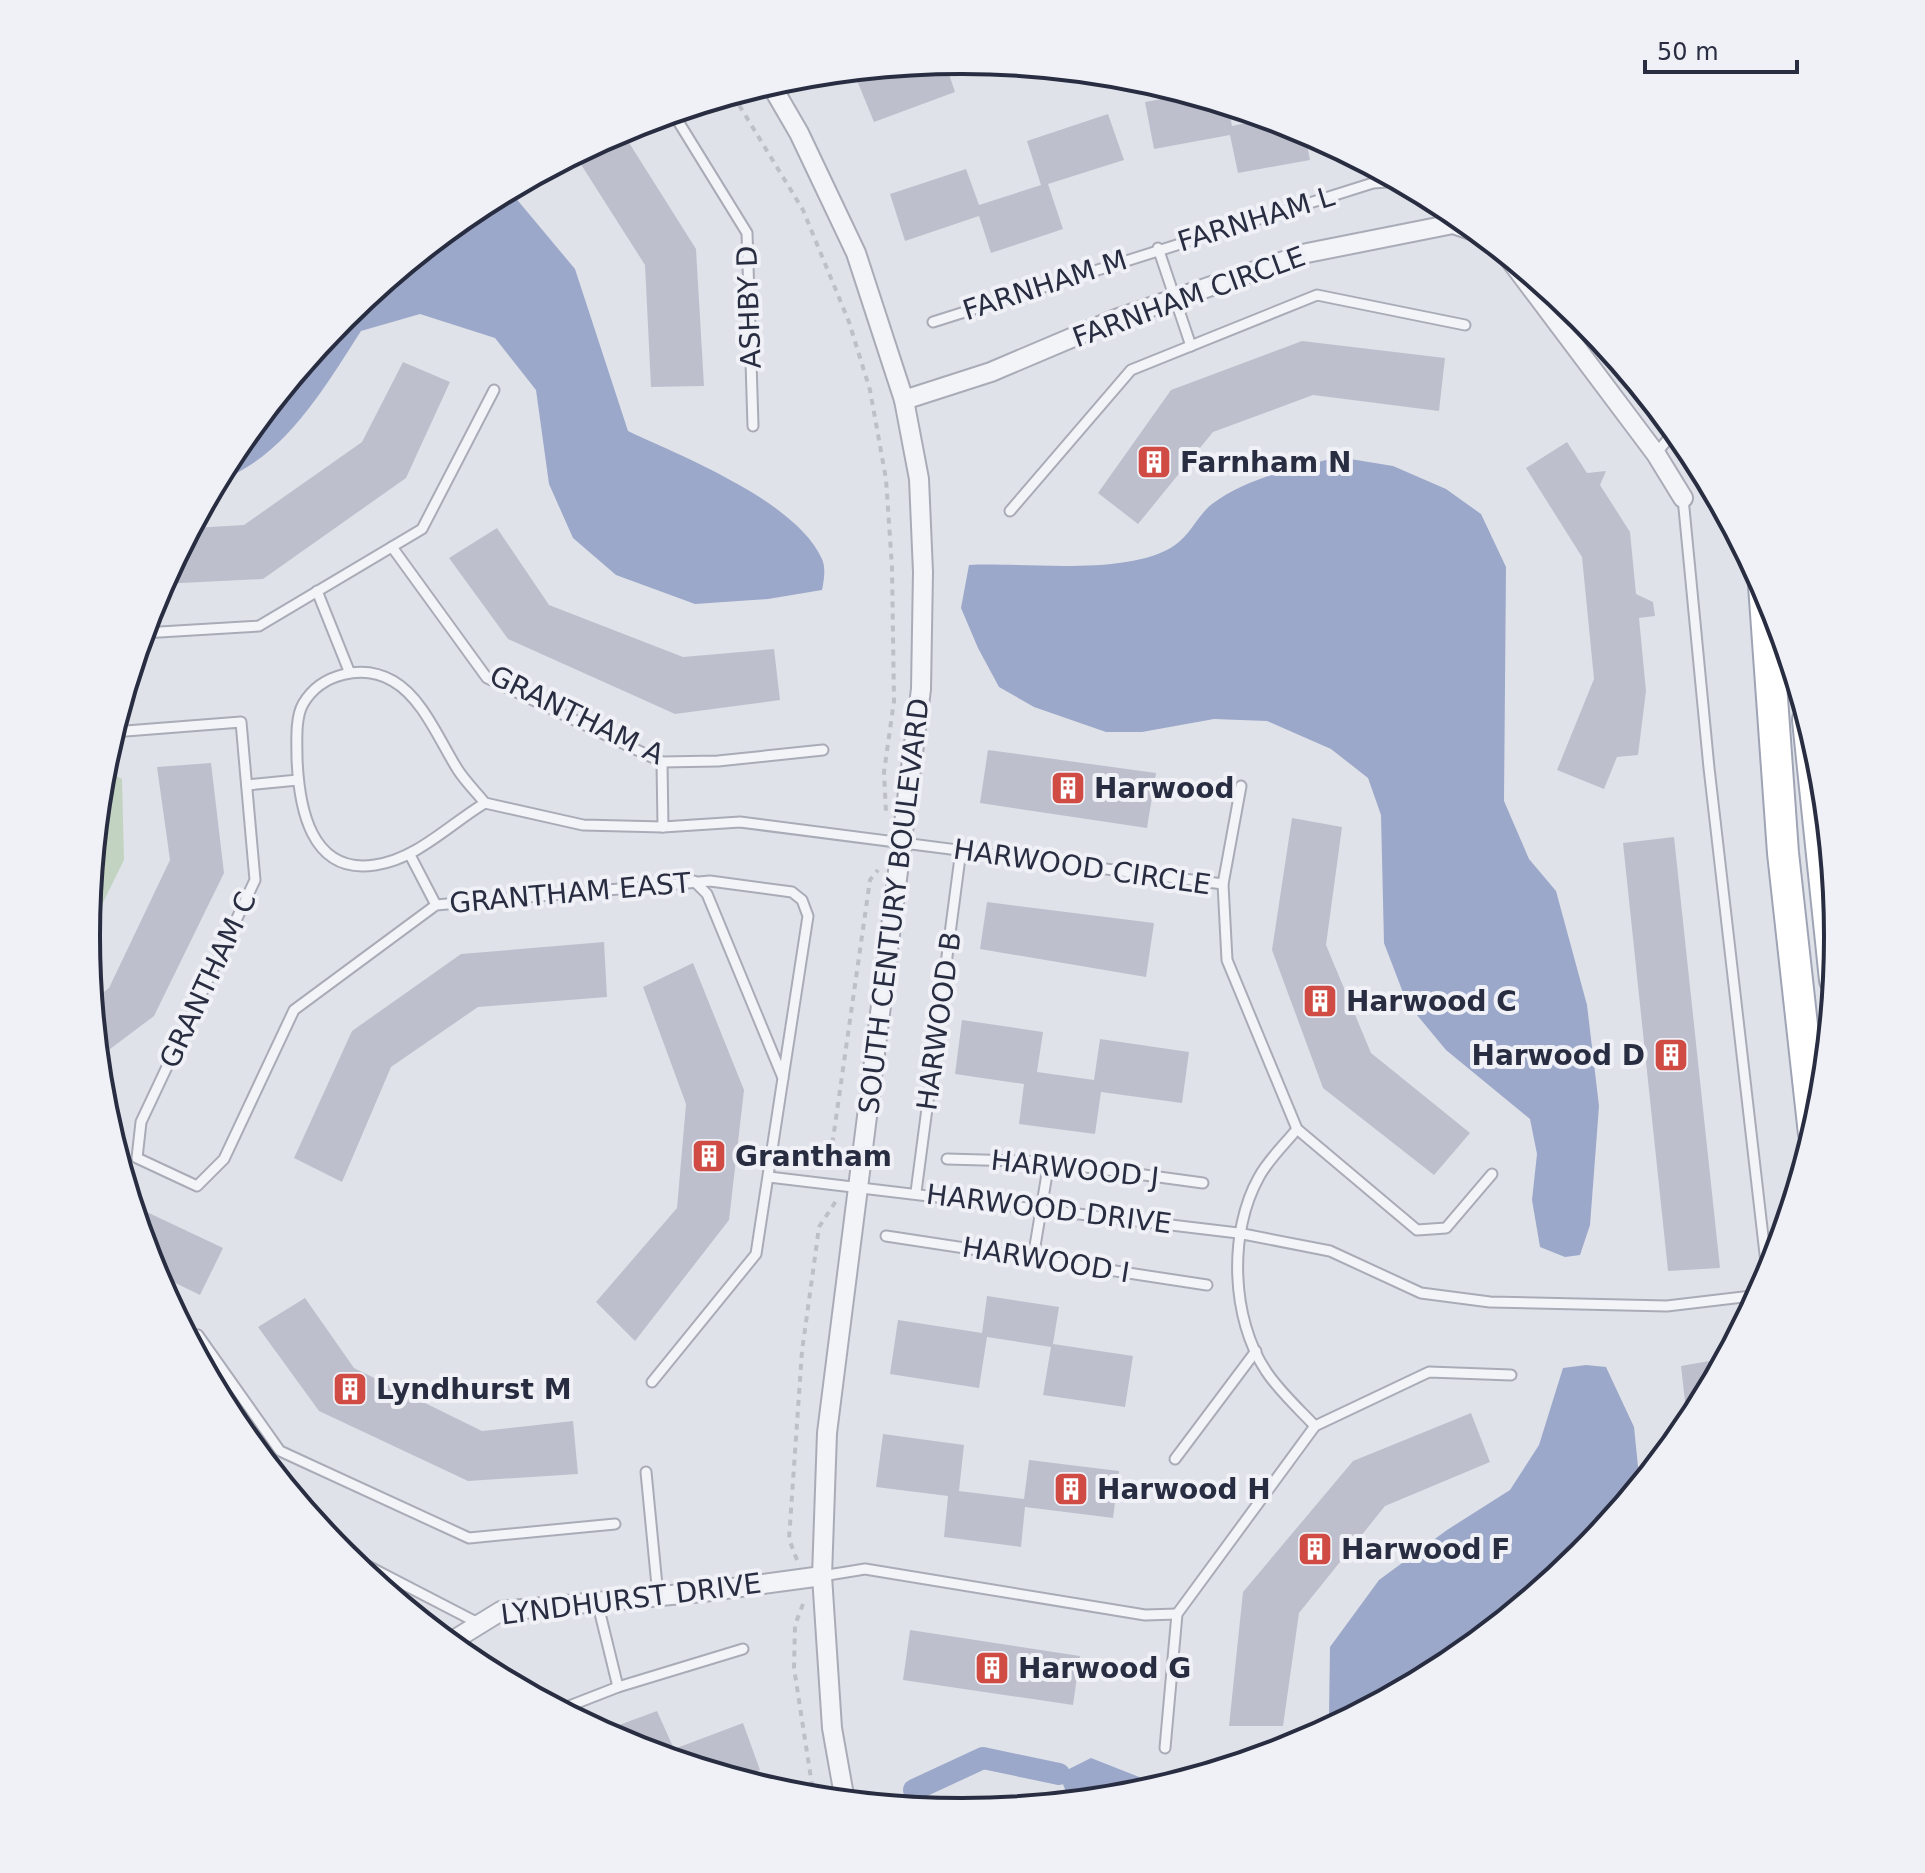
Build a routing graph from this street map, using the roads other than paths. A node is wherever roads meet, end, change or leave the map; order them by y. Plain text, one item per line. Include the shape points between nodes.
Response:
1 (777, 95) edge
2 (679, 122) edge
3 (1380, 182) edge
4 (1450, 225) edge
5 (1158, 248) junction
6 (1532, 289) edge
7 (1173, 299) junction
8 (933, 322) dead end
9 (1465, 325) dead end
10 (1191, 346) junction
11 (494, 390) dead end
12 (904, 400) junction
13 (753, 426) dead end
14 (1667, 440) edge
15 (1656, 454) junction
16 (1683, 498) joint
17 (1010, 511) dead end
18 (392, 547) junction
19 (317, 591) junction
20 (1767, 627) edge
21 (156, 632) edge
22 (349, 671) junction
23 (125, 731) edge
24 (823, 750) dead end
25 (662, 762) junction
26 (298, 780) junction
27 (247, 785) junction
28 (1241, 786) dead end
29 (485, 803) junction
30 (663, 827) junction
31 (900, 842) junction
32 (961, 850) junction
33 (410, 855) junction
34 (694, 881) junction
35 (1223, 884) junction
36 (436, 905) junction
37 (783, 1078) junction
38 (1810, 1095) edge
39 (1297, 1129) junction
40 (224, 1159) joint
41 (947, 1159) dead end
42 (1049, 1162) junction
43 (1492, 1174) dead end
44 (769, 1177) junction
45 (1203, 1183) dead end
46 (860, 1187) junction
47 (916, 1192) junction
48 (1042, 1207) junction
49 (1238, 1233) junction
50 (886, 1236) dead end
51 (1765, 1252) edge
52 (1033, 1258) junction
53 (1207, 1285) dead end
54 (1746, 1297) edge
55 (199, 1336) edge
56 (1256, 1351) junction
57 (1511, 1375) dead end
58 (652, 1382) dead end
59 (1315, 1426) junction
60 (1175, 1459) dead end
61 (646, 1472) dead end
62 (615, 1524) dead end
63 (381, 1573) edge
64 (822, 1576) junction
65 (658, 1596) junction
66 (597, 1601) junction
67 (1177, 1614) junction
68 (478, 1623) junction
69 (459, 1636) edge
70 (743, 1649) dead end
71 (618, 1687) junction
72 (572, 1705) edge
73 (1165, 1748) dead end
74 (843, 1791) edge

1 - 12 street, SOUTH CENTURY BOULEVARD via 856,253
2 - 13 lane, ASHBY D via 747,233
3 - 5 lane, FARNHAM L
4 - 7 street, FARNHAM CIRCLE via 1307,253
5 - 7 lane
5 - 8 lane, FARNHAM M
6 - 15 street
7 - 10 lane
7 - 12 street, FARNHAM CIRCLE via 991,372
9 - 10 lane via 1317,295
10 - 17 lane via 1131,370
11 - 18 lane via 422,529
12 - 31 street, SOUTH CENTURY BOULEVARD via 919,479 923,572 921,689
14 - 15 lane
15 - 16 street
16 - 51 lane
18 - 19 lane
18 - 25 lane, GRANTHAM A via 487,678
19 - 21 lane via 259,626
19 - 22 lane
20 - 38 main road via 1780,824
22 - 26 lane via 302,705 296,739
22 - 29 lane via 374,673 403,689
23 - 27 lane, GRANTHAM C via 241,722
24 - 25 lane, GRANTHAM A
25 - 30 lane
26 - 27 lane
26 - 33 lane via 304,820 319,846 341,861 372,866
27 - 40 lane, GRANTHAM C via 255,880 141,1122 137,1158 197,1186
28 - 35 lane
29 - 30 lane, HARWOOD CIRCLE via 583,825
29 - 33 lane
30 - 31 lane, HARWOOD CIRCLE via 740,822
31 - 32 lane, HARWOOD CIRCLE
31 - 46 street, SOUTH CENTURY BOULEVARD
32 - 35 lane, HARWOOD CIRCLE
32 - 47 lane, HARWOOD B
33 - 36 lane
34 - 36 lane, GRANTHAM EAST
34 - 37 lane via 707,894
34 - 37 lane, GRANTHAM EAST via 774,887 802,900 808,916
35 - 39 lane, HARWOOD CIRCLE via 1227,960
36 - 40 lane, GRANTHAM EAST via 294,1010
37 - 44 lane
39 - 43 lane via 1417,1230 1446,1228
39 - 49 lane via 1259,1177
41 - 42 lane, HARWOOD J
42 - 45 lane, HARWOOD J
42 - 48 lane
44 - 46 lane, HARWOOD DRIVE
44 - 58 lane via 756,1254
46 - 47 lane, HARWOOD DRIVE
46 - 64 street, SOUTH CENTURY BOULEVARD via 827,1433
47 - 48 lane, HARWOOD DRIVE
48 - 49 lane, HARWOOD DRIVE
48 - 52 lane
49 - 54 lane via 1330,1251 1421,1293 1476,1300 1667,1306
49 - 56 lane via 1246,1321
50 - 52 lane, HARWOOD I
52 - 53 lane, HARWOOD I
55 - 62 lane via 280,1451 469,1538
56 - 59 lane via 1266,1372
56 - 60 lane
57 - 59 lane via 1429,1372
59 - 67 lane
61 - 65 lane
63 - 68 lane
64 - 65 street, LYNDHURST DRIVE
64 - 67 lane via 865,1569 1145,1615
64 - 74 street, SOUTH CENTURY BOULEVARD via 832,1728
65 - 66 street, LYNDHURST DRIVE
66 - 68 street, LYNDHURST DRIVE via 501,1611
66 - 71 lane
67 - 73 lane
68 - 69 street, LYNDHURST DRIVE
70 - 71 lane
71 - 72 lane

